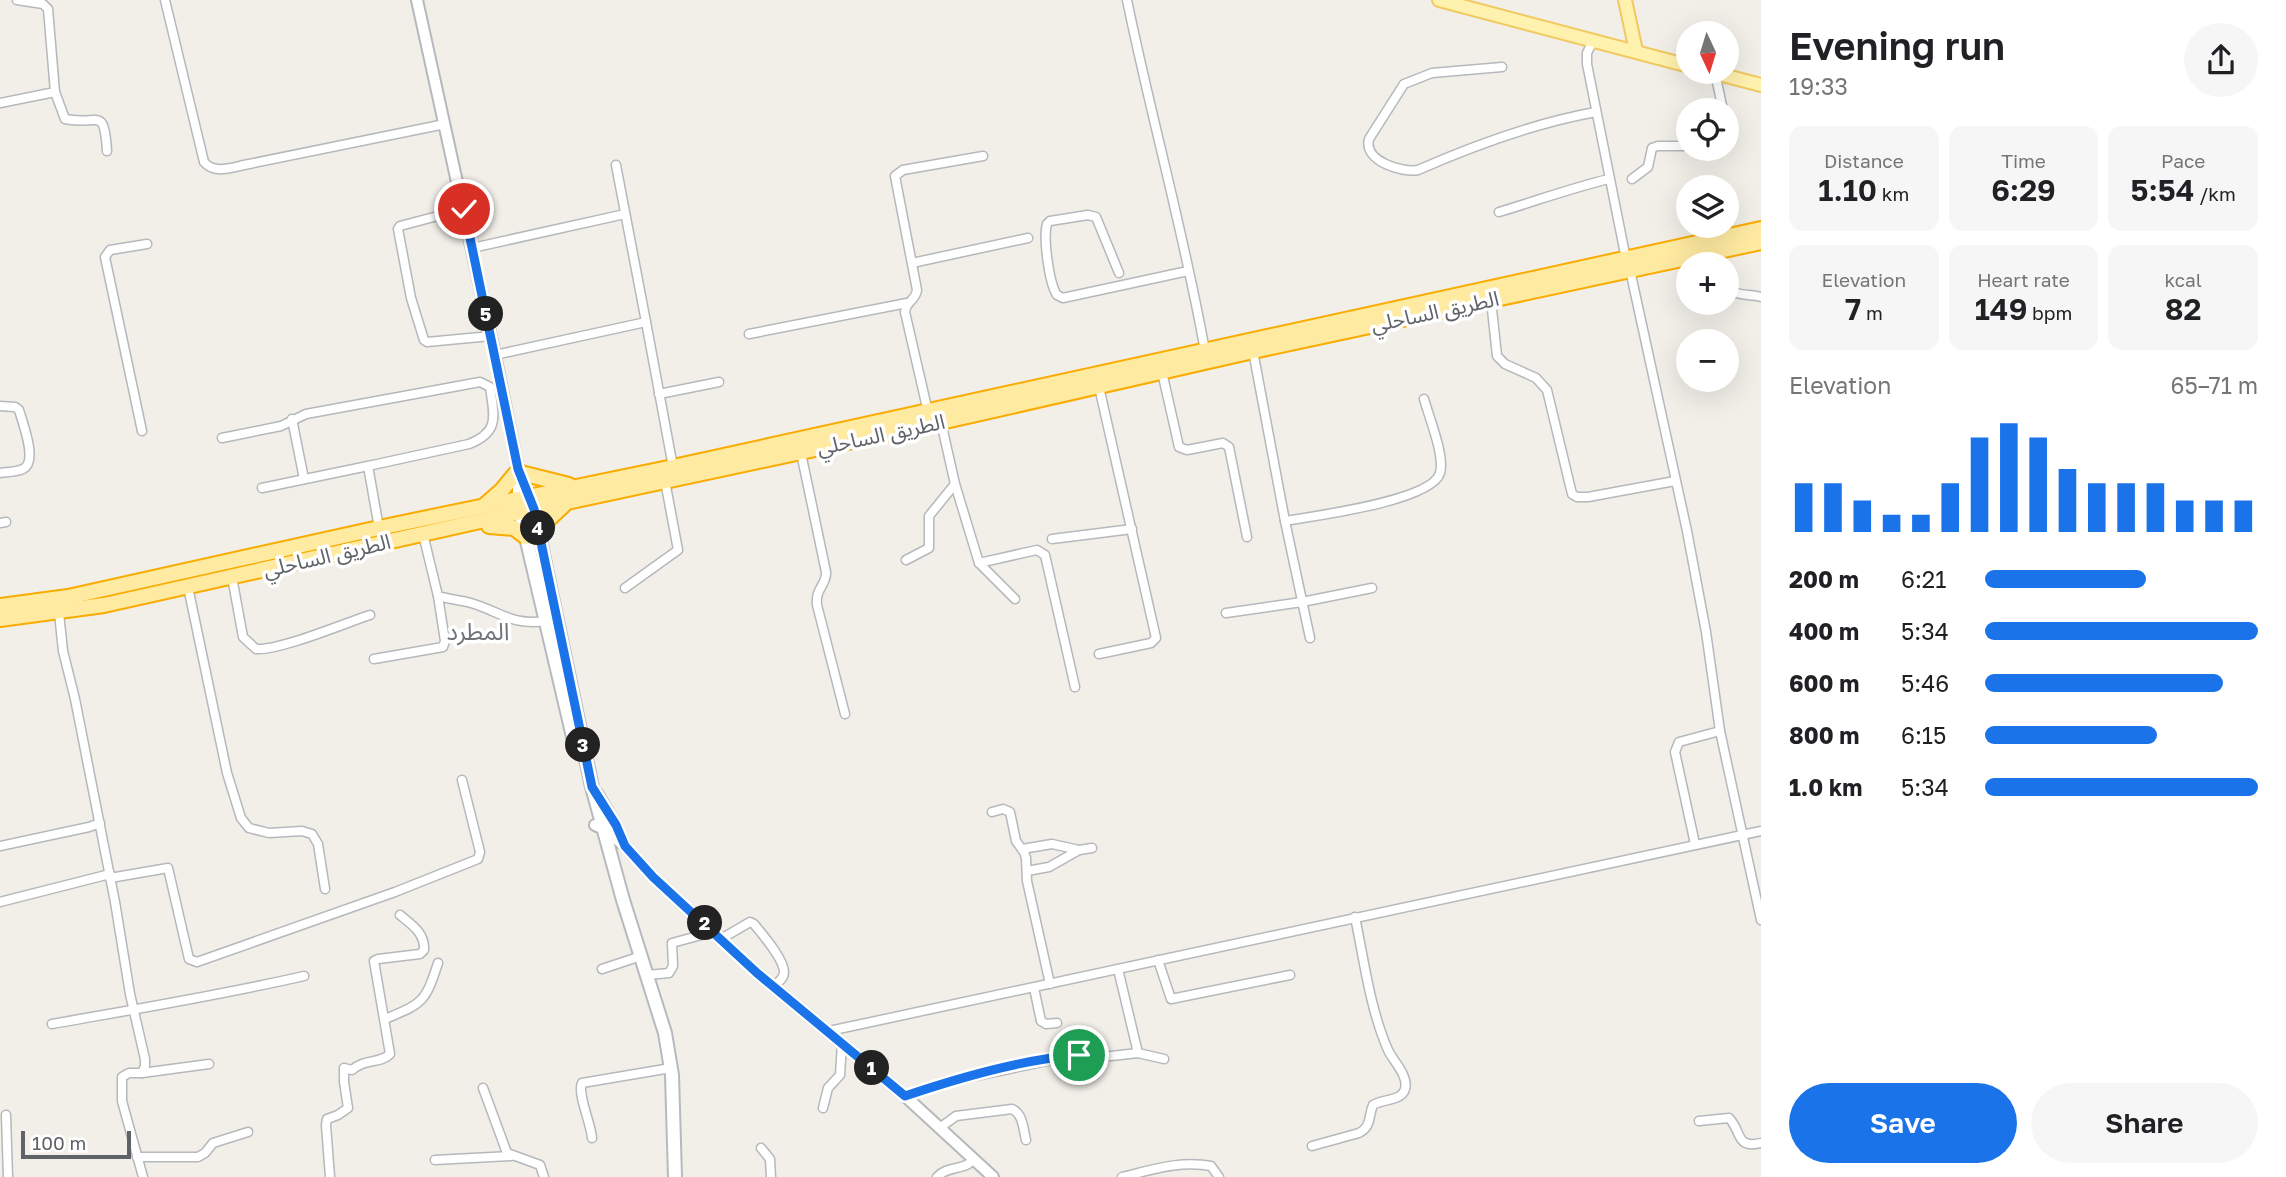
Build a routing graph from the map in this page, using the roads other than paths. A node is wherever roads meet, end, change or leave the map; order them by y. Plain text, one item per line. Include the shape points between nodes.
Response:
1 (17, 0) edge
2 (164, 0) edge
3 (416, 0) edge
4 (1127, 0) edge
5 (1439, 0) edge
6 (1625, 0) edge
7 (1592, 41) junction
8 (1636, 51) junction
9 (1676, 62) edge
10 (1502, 67) dead end
11 (1740, 79) edge
12 (1761, 85) edge
13 (55, 92) junction
14 (0, 103) edge
15 (1595, 112) junction
16 (445, 124) junction
17 (1676, 146) edge
18 (107, 151) dead end
19 (983, 156) dead end
20 (615, 166) dead end
21 (1632, 179) dead end
22 (1609, 180) junction
23 (464, 209) junction
24 (1499, 212) dead end
25 (625, 214) junction
26 (1761, 229) edge
27 (1028, 239) dead end
28 (1736, 241) junction
29 (1761, 242) edge
30 (147, 244) dead end
31 (472, 248) junction
32 (912, 263) junction
33 (1628, 264) junction
34 (1188, 271) junction
35 (1119, 272) dead end
36 (1739, 294) edge
37 (1761, 297) edge
38 (1491, 300) junction
39 (908, 303) junction
40 (646, 322) junction
41 (748, 334) dead end
42 (491, 336) junction
43 (1205, 351) junction
44 (1253, 351) junction
45 (495, 355) junction
46 (1163, 372) junction
47 (719, 382) dead end
48 (1099, 387) junction
49 (659, 394) junction
50 (1424, 399) dead end
51 (0, 406) edge
52 (928, 412) junction
53 (292, 419) junction
54 (941, 422) junction
55 (142, 431) dead end
56 (222, 438) dead end
57 (801, 453) junction
58 (368, 466) junction
59 (673, 467) junction
60 (518, 472) junction
61 (0, 473) edge
62 (304, 479) junction
63 (665, 481) junction
64 (1675, 481) junction
65 (955, 484) junction
66 (574, 486) junction
67 (262, 488) dead end
68 (566, 502) junction
69 (526, 504) junction
70 (484, 505) junction
71 (1285, 521) junction
72 (471, 523) junction
73 (379, 528) junction
74 (1132, 529) junction
75 (423, 534) junction
76 (533, 536) junction
77 (1247, 537) dead end
78 (1052, 539) dead end
79 (905, 560) dead end
80 (979, 563) junction
81 (232, 577) junction
82 (188, 587) junction
83 (625, 588) dead end
84 (1372, 588) dead end
85 (438, 596) junction
86 (1015, 599) dead end
87 (1302, 602) junction
88 (0, 606) edge
89 (59, 613) junction
90 (1226, 613) dead end
91 (370, 615) dead end
92 (0, 619) edge
93 (546, 621) junction
94 (1310, 638) dead end
95 (1099, 654) dead end
96 (374, 659) dead end
97 (1075, 687) dead end
98 (845, 714) dead end
99 (1720, 731) junction
100 (462, 780) dead end
101 (592, 787) junction
102 (992, 811) dead end
103 (100, 823) junction
104 (599, 827) junction
105 (1761, 831) edge
106 (1742, 835) junction
107 (1695, 844) junction
108 (0, 845) edge
109 (625, 846) junction
110 (1092, 848) dead end
111 (1021, 849) junction
112 (1079, 850) junction
113 (1027, 871) junction
114 (110, 876) junction
115 (325, 889) dead end
116 (0, 902) edge
117 (400, 915) dead end
118 (1355, 917) junction
119 (1761, 920) edge
120 (710, 928) junction
121 (721, 939) junction
122 (635, 958) junction
123 (1158, 960) junction
124 (438, 963) dead end
125 (602, 969) dead end
126 (1118, 969) junction
127 (647, 975) junction
128 (1290, 975) dead end
129 (304, 976) dead end
130 (1050, 984) junction
131 (774, 986) junction
132 (1034, 988) junction
133 (134, 1009) junction
134 (385, 1019) junction
135 (1058, 1023) dead end
136 (52, 1024) dead end
137 (829, 1031) junction
138 (842, 1043) junction
139 (1138, 1053) junction
140 (1164, 1059) dead end
141 (209, 1064) dead end
142 (665, 1069) junction
143 (142, 1073) junction
144 (482, 1088) dead end
145 (905, 1096) junction
146 (671, 1102) junction
147 (824, 1108) dead end
148 (6, 1115) dead end
149 (1699, 1121) dead end
150 (941, 1127) junction
151 (248, 1132) dead end
152 (592, 1138) dead end
153 (1026, 1140) dead end
154 (1761, 1143) edge
155 (1312, 1146) dead end
156 (761, 1149) dead end
157 (511, 1156) junction
158 (137, 1157) junction
159 (974, 1159) junction
160 (435, 1160) dead end
161 (8, 1177) edge
162 (142, 1177) edge
163 (330, 1177) edge
164 (544, 1177) edge
165 (669, 1177) edge
166 (676, 1177) edge
167 (771, 1177) edge
168 (937, 1177) edge
169 (993, 1177) edge
170 (1122, 1177) edge
171 (1219, 1177) edge

1 - 13 street via 48,9
2 - 16 street via 209,168 219,170
3 - 16 street
4 - 34 street
5 - 7 main road
6 - 8 main road
7 - 8 main road
7 - 15 street via 1586,59
8 - 9 main road
10 - 15 street via 1432,73 1404,84 1369,139 1370,153 1409,171 1418,170 1477,145
11 - 12 main road
13 - 14 street
13 - 18 street via 65,119 101,121 106,127
15 - 22 street
16 - 23 street
17 - 21 street via 1652,148 1648,167
19 - 32 street via 897,173
20 - 25 street
22 - 24 street
22 - 33 street
23 - 31 street
23 - 42 street via 400,226 409,289 427,342
25 - 31 street
25 - 40 street
26 - 28 highway, الطريق الساحلي
27 - 32 street
28 - 29 highway, الطريق الساحلي
28 - 33 highway, الطريق الساحلي
28 - 33 highway, الطريق الساحلي via 1719,255
30 - 55 street via 110,250 105,257
31 - 42 street
32 - 39 street via 918,290
33 - 38 highway, الطريق الساحلي
33 - 43 highway, الطريق الساحلي
33 - 64 street
34 - 35 street via 1063,298 1052,283 1046,224 1096,217
34 - 43 street
36 - 37 street
38 - 44 highway, الطريق الساحلي
38 - 64 street via 1497,356 1504,364 1536,378 1547,390 1572,494 1588,497
39 - 41 street
39 - 52 street via 905,312
40 - 45 street
40 - 49 street
42 - 45 street
43 - 52 highway, الطريق الساحلي
44 - 46 highway, الطريق الساحلي
44 - 71 street
45 - 60 street
46 - 48 highway, الطريق الساحلي
46 - 77 street via 1179,447 1187,450 1223,443 1229,447
47 - 49 street
48 - 54 highway, الطريق الساحلي
48 - 74 street
49 - 59 street
50 - 71 street via 1440,458 1440,473 1433,484 1395,500
51 - 61 street via 19,410 31,457 21,470
52 - 59 highway, الطريق الساحلي
53 - 56 street via 281,426
53 - 58 street via 480,382 491,387 492,429 482,439
53 - 62 street
54 - 57 highway, الطريق الساحلي
54 - 65 street
57 - 63 highway, الطريق الساحلي
57 - 98 street via 827,577 817,594 817,605
58 - 62 street
58 - 73 street
59 - 66 highway, الطريق الساحلي
60 - 66 highway
60 - 69 street
60 - 70 highway
62 - 67 street
63 - 68 highway, الطريق الساحلي
63 - 83 street via 678,550
64 - 99 street via 1698,584
65 - 79 street via 929,516 929,548
65 - 80 street
66 - 69 highway, الطريق الساحلي
68 - 69 highway, الطريق الساحلي
68 - 76 highway
69 - 70 highway, الطريق الساحلي
69 - 72 highway, الطريق الساحلي
69 - 76 main road
70 - 73 highway, الطريق الساحلي
71 - 87 street
72 - 75 highway, الطريق الساحلي
72 - 76 highway via 514,528
73 - 88 highway, الطريق الساحلي via 68,597
74 - 78 street
74 - 95 street via 1156,638
75 - 81 highway, الطريق الساحلي
75 - 85 street
76 - 93 main road
76 - 101 main road
80 - 86 street
80 - 97 street via 1037,550 1045,555
81 - 82 highway, الطريق الساحلي
81 - 91 street via 243,637 256,649
82 - 89 highway, الطريق الساحلي
82 - 115 street via 227,773 241,818 248,828 269,834 312,834 318,844
84 - 87 street
85 - 93 street via 517,622
85 - 96 street via 443,647
87 - 90 street
87 - 94 street
89 - 92 highway, الطريق الساحلي
89 - 103 street via 65,662
93 - 104 main road
99 - 106 street
99 - 107 street via 1679,742 1675,752
100 - 114 street via 478,859 197,962 189,959 168,868
101 - 104 main road
101 - 109 street
102 - 111 street via 1010,812
103 - 108 street
103 - 114 street
104 - 109 street
104 - 122 main road via 610,882
104 - 127 main road
105 - 106 street
106 - 107 street
106 - 119 street
107 - 118 street
109 - 120 street
110 - 112 street
111 - 112 street via 1052,845
111 - 113 street
112 - 113 street via 1049,867
113 - 130 street
114 - 116 street
114 - 133 street
117 - 134 street via 417,929 425,947 420,954 374,961
118 - 123 street
118 - 155 street via 1377,1016 1406,1086 1398,1097 1373,1105 1366,1129
120 - 121 street
120 - 127 street via 705,934 672,943 669,973
121 - 131 street
121 - 131 street via 754,924 784,972
122 - 125 street
122 - 142 main road
123 - 126 street
123 - 128 street via 1171,999
124 - 134 street via 429,993 418,1005
126 - 130 street
126 - 139 street
127 - 146 main road via 665,1033
129 - 133 street
130 - 132 street
131 - 137 street
132 - 135 street via 1041,1021
132 - 137 street
133 - 136 street
133 - 143 street via 145,1059
134 - 163 street via 390,1056 365,1061 352,1070 344,1068 348,1108 327,1119 326,1125
137 - 138 street
138 - 145 street
138 - 147 street via 840,1075 828,1088
139 - 140 street
139 - 145 street via 1063,1057 947,1082
141 - 143 street
142 - 146 main road
142 - 152 street via 582,1083
143 - 158 street via 122,1077 121,1085
144 - 157 street
145 - 150 street
146 - 165 main road
146 - 166 main road
148 - 161 street
149 - 154 street via 1729,1118 1741,1141
150 - 153 street via 956,1116 1012,1109 1021,1118
150 - 159 street
151 - 158 street via 222,1138 198,1157
156 - 167 street via 770,1159
157 - 160 street
157 - 164 street via 540,1164
158 - 162 street
159 - 168 street
159 - 169 street
170 - 171 street via 1182,1163 1211,1166

